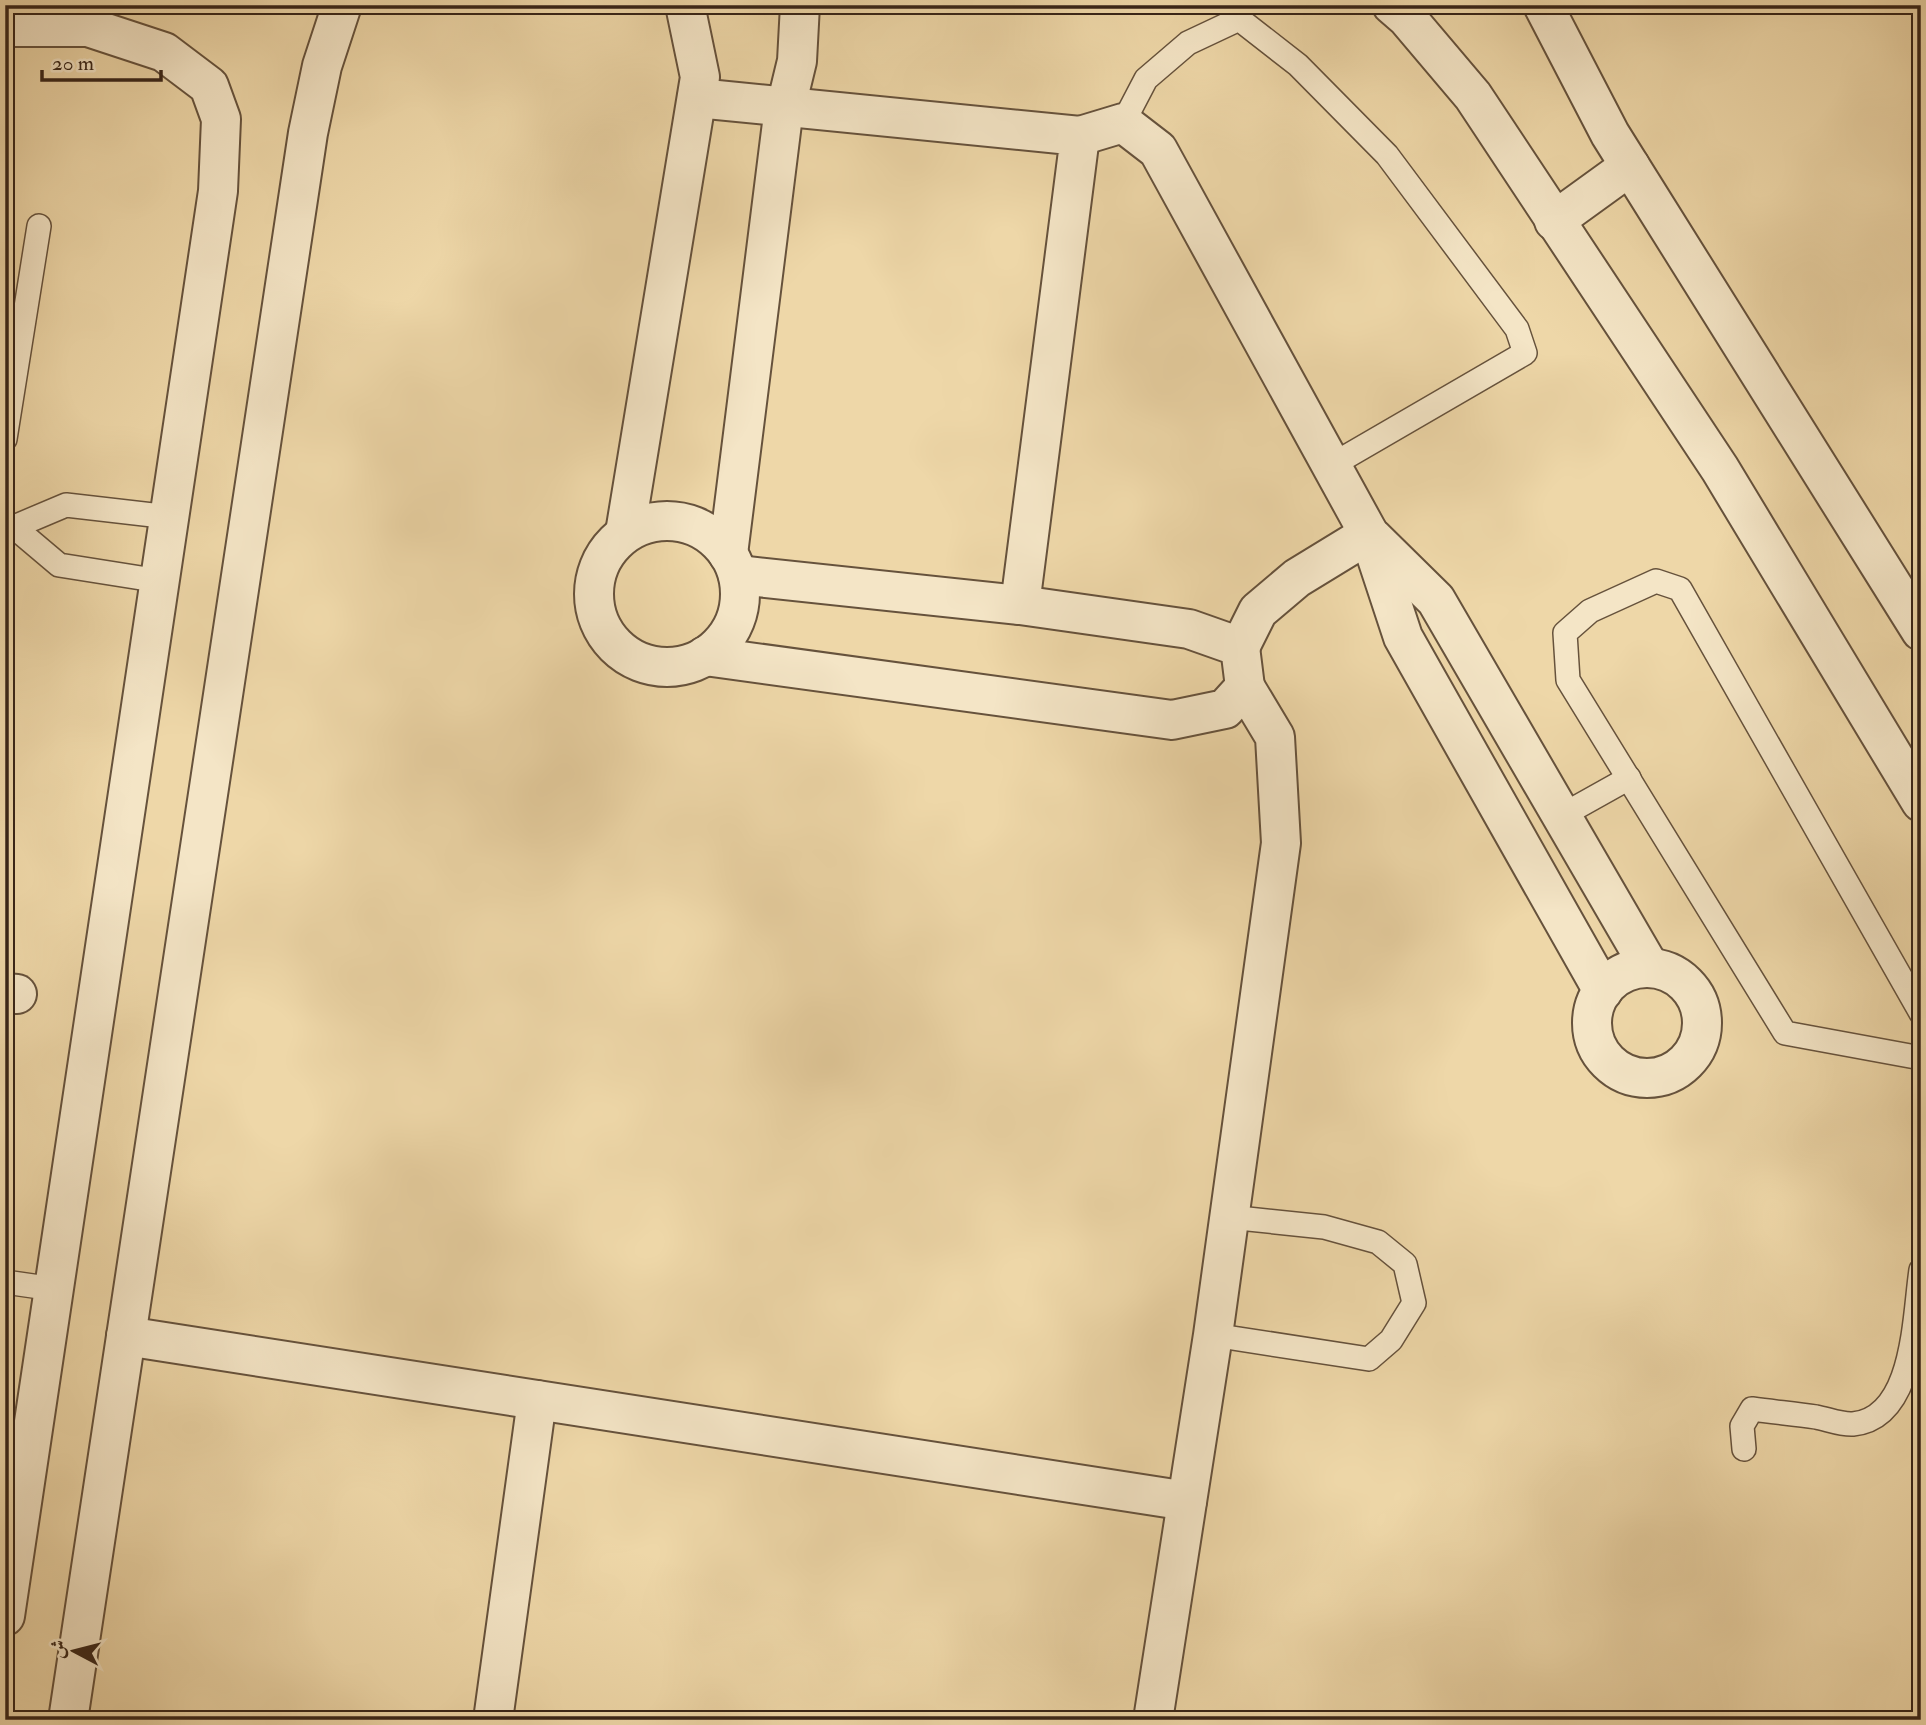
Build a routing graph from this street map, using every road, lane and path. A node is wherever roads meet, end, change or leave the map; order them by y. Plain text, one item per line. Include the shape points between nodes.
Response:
1 (94, 5) edge
2 (342, 5) edge
3 (685, 5) edge
4 (800, 5) edge
5 (1392, 5) edge
6 (1542, 5) edge
7 (8, 27) edge
8 (697, 98) junction
9 (786, 107) junction
10 (1123, 123) junction
11 (1080, 136) junction
12 (1630, 166) junction
13 (1554, 221) junction
14 (40, 226) dead end
15 (5, 439) edge
16 (1332, 465) junction
17 (170, 517) junction
18 (10, 526) edge
19 (625, 533) junction
20 (1370, 534) junction
21 (733, 564) junction
22 (160, 580) junction
23 (1020, 605) junction
24 (1921, 631) edge
25 (1240, 647) junction
26 (705, 656) junction
27 (1245, 687) junction
28 (1629, 778) junction
29 (1921, 802) edge
30 (1561, 816) junction
31 (1650, 968) junction
32 (1603, 991) junction
33 (1921, 1013) edge
34 (1921, 1058) edge
35 (1229, 1217) junction
36 (1921, 1270) edge
37 (5, 1283) edge
38 (54, 1289) junction
39 (1213, 1335) junction
40 (126, 1336) junction
41 (537, 1400) junction
42 (1744, 1449) dead end
43 (1187, 1501) junction
44 (5, 1616) edge
45 (68, 1720) edge
46 (493, 1720) edge
47 (1153, 1720) edge

1 - 7 street
2 - 40 street via 322,66 308,133
3 - 8 street via 700,77
4 - 9 street via 797,61
5 - 13 street via 1473,96
6 - 12 street
7 - 17 street via 88,27 164,52 209,86 221,119 218,191
8 - 9 street
8 - 19 street
9 - 11 street
9 - 21 street
10 - 11 street
10 - 16 street via 1158,150
10 - 16 lane via 1146,79 1188,43 1239,19 1298,65 1387,155 1517,329 1525,353
11 - 23 street
12 - 13 street
12 - 24 street
13 - 29 street via 1720,469
14 - 15 lane
16 - 20 street
17 - 18 lane via 66,505
17 - 22 street
18 - 22 lane via 59,565
19 - 21 street via 646,523 670,520 693,525 712,536
19 - 26 street via 596,574 594,599 600,623 614,644 634,659 658,666 683,665
20 - 25 street via 1297,578 1258,611
20 - 30 street via 1436,600
20 - 32 street via 1403,637
21 - 23 street
21 - 26 street via 740,599 734,621 723,641
22 - 38 street
23 - 25 street via 1189,629
25 - 27 street
26 - 27 street via 1172,720 1225,709
27 - 35 street via 1275,737 1281,844
28 - 30 lane
28 - 33 lane via 1569,680 1565,633 1590,611 1656,581 1680,589
28 - 34 lane via 1784,1033
30 - 31 street
31 - 32 street via 1615,978
31 - 32 street via 1683,981 1702,1013 1696,1049 1670,1073 1634,1077 1605,1058 1592,1025
35 - 39 street
35 - 39 lane via 1324,1227 1378,1242 1405,1264 1414,1303 1391,1340 1369,1359
36 - 42 lane via 1908,1363 1896,1396 1877,1416 1852,1424 1752,1409 1742,1426
37 - 38 lane
38 - 44 street
39 - 43 street
40 - 41 street
40 - 45 street
41 - 43 street
41 - 46 street
43 - 47 street

